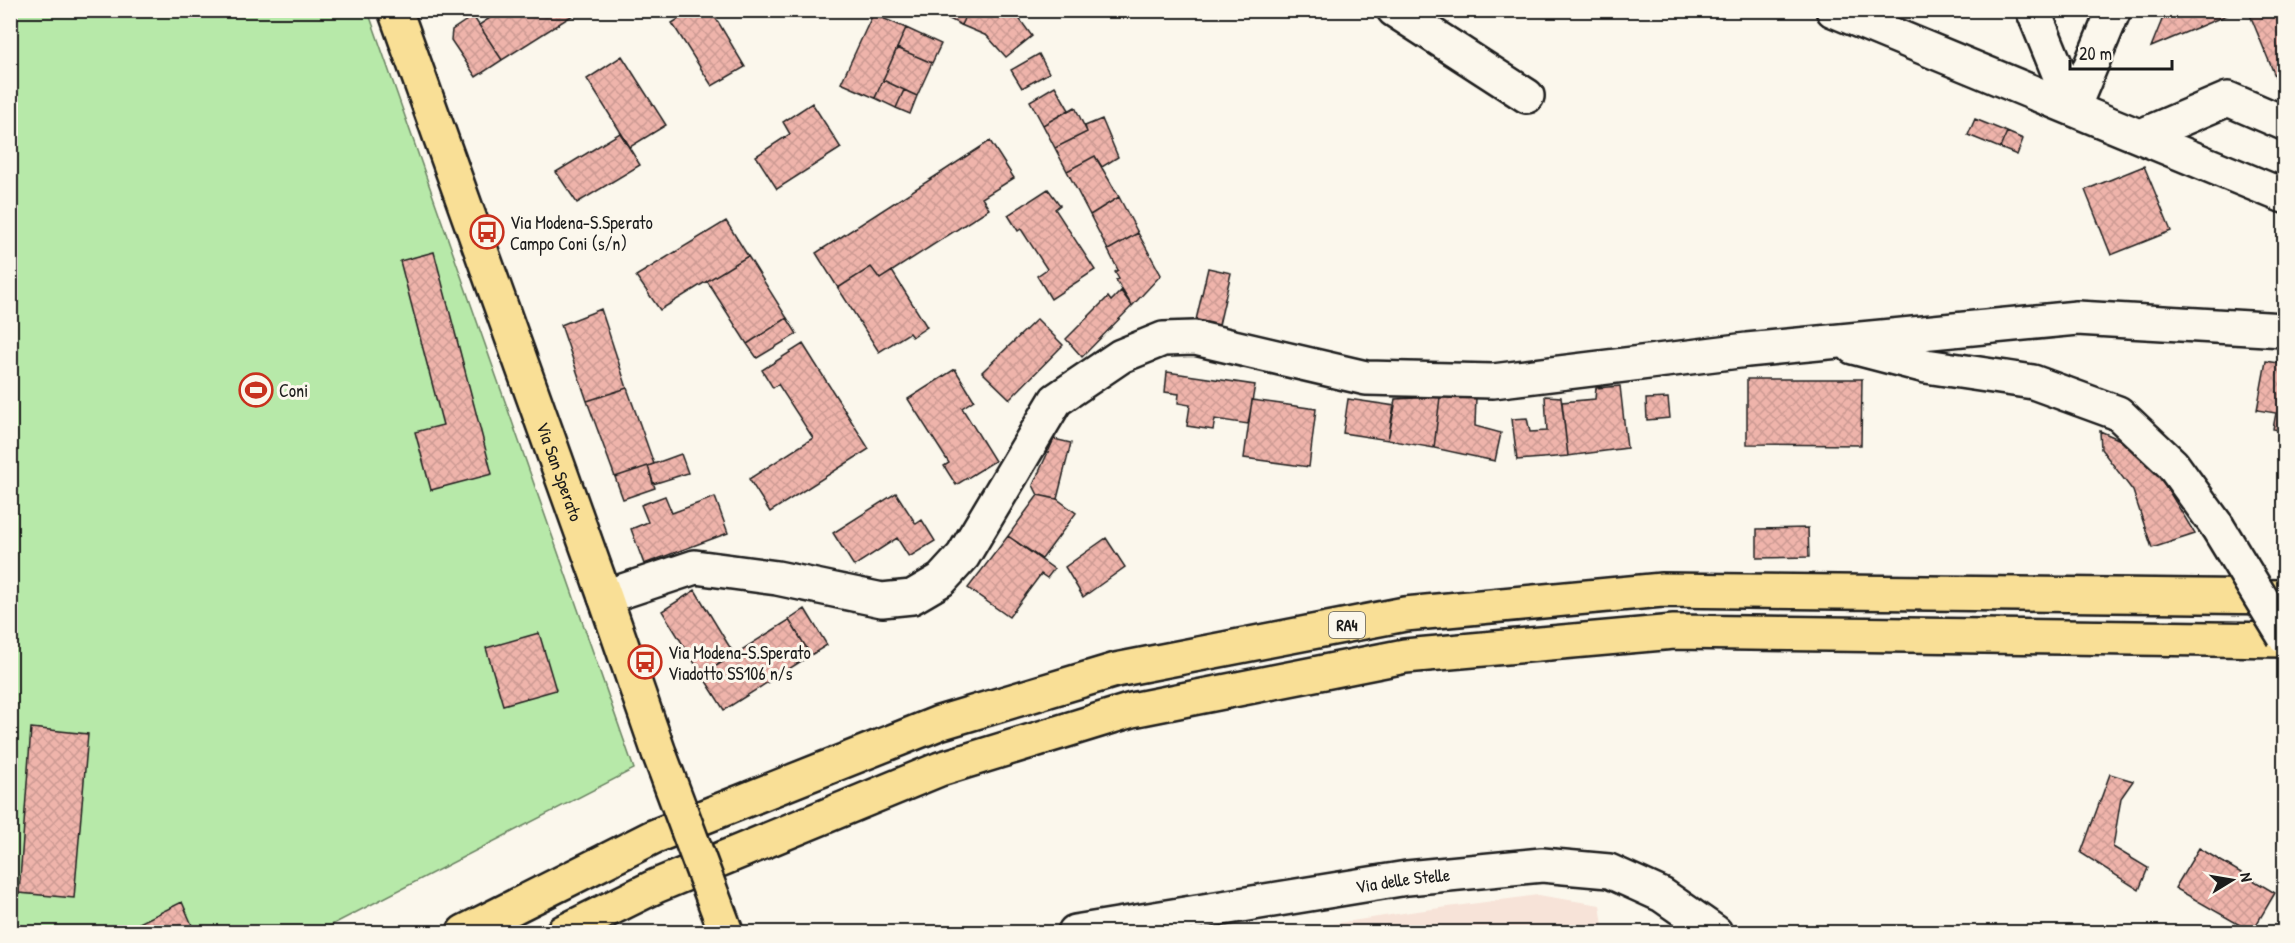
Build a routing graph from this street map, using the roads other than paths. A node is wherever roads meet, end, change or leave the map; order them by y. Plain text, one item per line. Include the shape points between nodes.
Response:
1 (395, 10) edge
2 (1394, 10) edge
3 (1833, 10) edge
4 (2033, 10) edge
5 (2114, 10) edge
6 (1527, 96) dead end
7 (2073, 108) junction
8 (2284, 123) edge
9 (2141, 136) junction
10 (2284, 196) edge
11 (2284, 330) edge
12 (1831, 342) junction
13 (606, 597) junction
14 (2284, 597) edge
15 (2284, 638) edge
16 (464, 933) edge
17 (563, 933) edge
18 (726, 933) edge
19 (1075, 933) edge
20 (1715, 933) edge

1 - 13 main road, Via San Sperato
2 - 6 street
3 - 7 street
4 - 7 street
5 - 7 street
7 - 9 street
8 - 9 street via 2228,99
9 - 10 street
11 - 12 street via 2077,318
12 - 13 street via 1493,381 1366,378 1195,338 1163,339 1122,356 1056,400 963,556 941,579 912,597 882,600 777,578 695,567
12 - 15 street, bridge via 1926,366 2033,382 2118,413 2172,464 2217,526
13 - 18 main road, Via San Sperato, bridge
14 - 16 main road, RA4 via 1662,590 1405,614 1116,670 939,723 653,837
15 - 17 main road, RA4 via 1674,632 1405,656 1132,710 940,769 656,886
19 - 20 street, Via delle Stelle via 1407,878 1542,865 1609,871 1662,895

